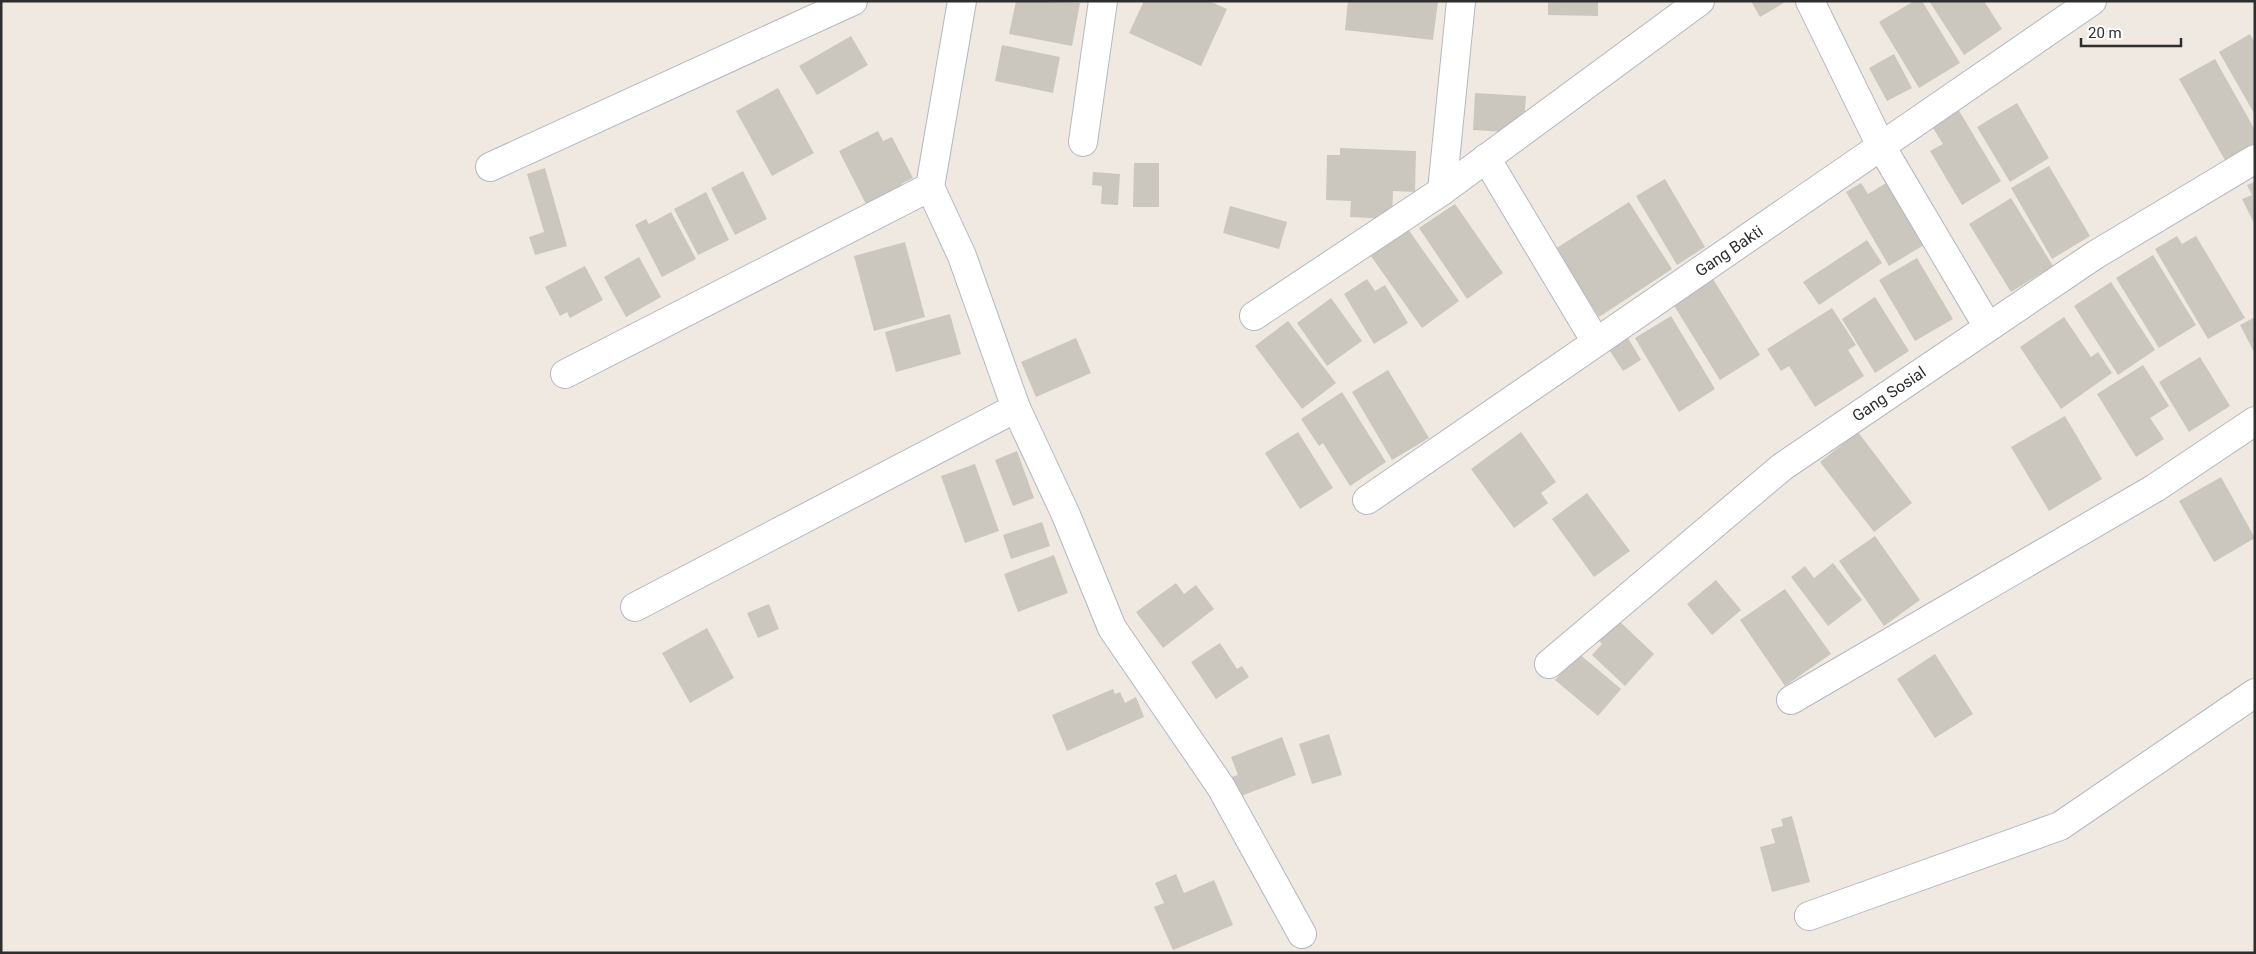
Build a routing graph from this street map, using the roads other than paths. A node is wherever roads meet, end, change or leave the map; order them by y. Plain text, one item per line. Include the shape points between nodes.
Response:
1 (853, 1) edge
2 (962, 1) edge
3 (1103, 1) edge
4 (1461, 1) edge
5 (1700, 1) edge
6 (1810, 1) edge
7 (2092, 1) edge
8 (1083, 142) dead end
9 (1881, 146) junction
10 (1486, 158) junction
11 (2255, 159) edge
12 (490, 167) dead end
13 (930, 187) junction
14 (1442, 191) junction
15 (1254, 316) dead end
16 (1988, 327) junction
17 (1596, 342) junction
18 (565, 374) dead end
19 (1016, 408) junction
20 (2255, 421) edge
21 (1366, 500) dead end
22 (635, 607) dead end
23 (1549, 664) dead end
24 (2255, 693) edge
25 (1791, 700) dead end
26 (1810, 916) dead end
27 (1302, 934) dead end

1 - 12 street
2 - 13 street
3 - 8 street
4 - 14 street
5 - 10 street
6 - 9 street
7 - 9 street, Gang Bakti
9 - 16 street
9 - 17 street, Gang Bakti
10 - 14 street
10 - 17 street
11 - 16 street, Gang Sosial via 2095,255
13 - 18 street
13 - 19 street via 962,256
14 - 15 street
16 - 23 street, Gang Sosial via 1782,467
17 - 21 street, Gang Bakti
19 - 22 street
19 - 27 street via 1066,516 1112,628 1221,786
20 - 25 street via 2146,493
24 - 26 street via 2060,826

